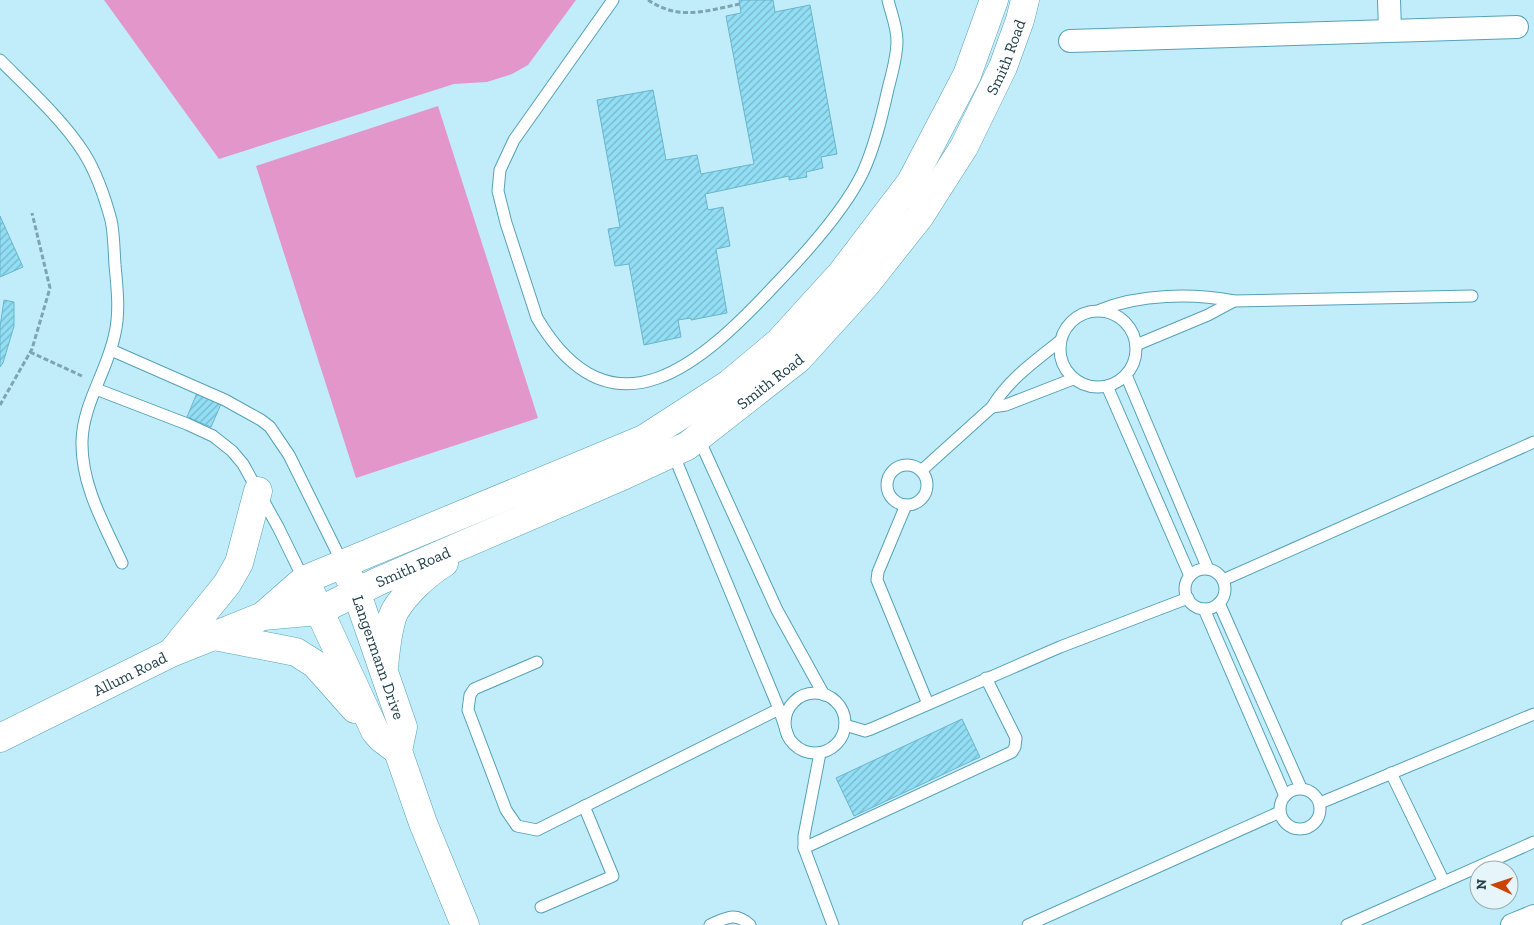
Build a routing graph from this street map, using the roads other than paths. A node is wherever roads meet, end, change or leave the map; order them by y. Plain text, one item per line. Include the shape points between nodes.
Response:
1 (614, 0) edge
2 (888, 0) edge
3 (994, 0) edge
4 (1025, 0) edge
5 (1389, 0) edge
6 (1517, 26) dead end
7 (1390, 30) junction
8 (1070, 41) dead end
9 (0, 60) edge
10 (922, 189) junction
11 (1472, 296) dead end
12 (1234, 301) junction
13 (1100, 310) junction
14 (1060, 341) junction
15 (1136, 345) junction
16 (111, 350) junction
17 (1126, 375) junction
18 (1073, 379) junction
19 (97, 386) junction
20 (1107, 386) junction
21 (992, 407) junction
22 (692, 425) junction
23 (667, 440) junction
24 (1534, 442) edge
25 (1161, 456) junction
26 (1142, 465) junction
27 (921, 471) junction
28 (258, 491) junction
29 (906, 505) junction
30 (496, 531) junction
31 (122, 563) dead end
32 (343, 564) junction
33 (1208, 569) junction
34 (1190, 576) junction
35 (304, 580) junction
36 (1222, 580) junction
37 (356, 591) junction
38 (1188, 598) junction
39 (1219, 603) junction
40 (1204, 608) junction
41 (319, 611) junction
42 (263, 616) junction
43 (213, 636) junction
44 (172, 653) junction
45 (536, 662) dead end
46 (384, 668) junction
47 (986, 678) junction
48 (1254, 682) junction
49 (1238, 688) junction
50 (824, 695) junction
51 (928, 704) junction
52 (779, 709) junction
53 (1534, 714) edge
54 (845, 724) junction
55 (375, 730) junction
56 (788, 736) junction
57 (0, 738) edge
58 (398, 751) junction
59 (820, 753) junction
60 (1391, 773) junction
61 (1301, 788) junction
62 (1285, 796) junction
63 (1320, 803) junction
64 (584, 806) junction
65 (1280, 812) junction
66 (1534, 842) edge
67 (804, 848) junction
68 (1444, 882) junction
69 (541, 907) dead end
70 (1534, 916) edge
71 (465, 925) edge
72 (710, 925) edge
73 (750, 925) edge
74 (833, 925) edge
75 (1028, 925) edge
76 (1347, 925) edge
77 (1512, 925) edge

1 - 2 lane via 514,140 500,170 498,191 537,318 546,332 564,356 582,370 611,382 636,383 670,374 707,350 790,270 855,188 864,171 881,118 896,54 897,39
3 - 10 main road, Smith Road
4 - 10 main road, Smith Road via 1003,67 964,148
5 - 7 street
6 - 7 street
7 - 8 street
9 - 16 lane via 76,141 100,187 111,221 116,268 118,314
10 - 22 main road, Smith Road via 920,216 867,283 798,359
11 - 12 lane
12 - 13 lane via 1190,296 1130,300
12 - 15 lane
13 - 14 lane via 1084,312 1071,320
13 - 15 lane via 1113,313 1124,321
14 - 18 lane via 1062,362
14 - 21 lane via 1013,379
15 - 17 lane via 1134,361
16 - 19 lane
16 - 32 lane via 225,400 270,427 289,456
17 - 20 lane
17 - 25 lane
18 - 20 lane via 1090,386
18 - 21 lane via 1006,405
19 - 28 lane via 213,436 243,464
19 - 31 lane via 86,414 82,457 95,506
20 - 26 lane
21 - 27 lane
22 - 23 main road, Smith Road via 687,446
22 - 50 lane via 777,610
23 - 30 main road, Smith Road via 618,478
23 - 32 main road, Smith Road via 644,439
23 - 52 lane
24 - 36 lane
25 - 26 lane
25 - 33 lane
26 - 34 lane
27 - 29 lane via 927,482 925,494
27 - 29 lane via 911,465 904,466 889,477 890,494
28 - 35 lane
28 - 44 main road via 239,563 227,584
29 - 51 lane via 877,580
30 - 37 main road, Smith Road
30 - 46 main road via 439,566 395,610
32 - 35 main road, Allum Road
32 - 37 main road, Langermann Drive
33 - 34 lane
33 - 36 lane
34 - 38 lane via 1185,586
35 - 41 main road, Langermann Drive
35 - 42 main road, Allum Road
36 - 39 lane via 1224,592
37 - 41 main road, Allum Road
37 - 46 main road, Langermann Drive
38 - 40 lane via 1192,604
38 - 47 lane
39 - 40 lane
39 - 48 lane
40 - 49 lane
41 - 42 main road, Allum Road
41 - 55 main road, Langermann Drive
42 - 43 main road, Allum Road
43 - 44 main road, Allum Road
43 - 55 main road via 296,652 315,664
44 - 57 main road, Allum Road
45 - 64 lane via 474,689 468,710 506,810 518,826 536,830
46 - 58 main road, Langermann Drive via 403,727
47 - 51 lane
47 - 67 lane via 1016,738 1012,752
48 - 49 lane
48 - 61 lane
49 - 62 lane
50 - 54 lane via 839,706
50 - 56 lane via 814,693 796,700 786,717
51 - 54 lane via 865,731
52 - 56 lane
52 - 64 lane
53 - 60 lane
54 - 59 lane via 838,743
55 - 58 main road, Langermann Drive
56 - 59 lane via 802,750
58 - 71 main road
59 - 67 lane
60 - 63 lane
60 - 68 lane
61 - 62 lane
61 - 63 lane via 1312,793
62 - 65 lane
63 - 65 lane via 1317,822 1306,829 1288,826
64 - 69 lane via 613,876
65 - 75 lane
66 - 68 lane
67 - 74 lane
68 - 76 lane
70 - 77 street
72 - 73 lane via 733,916

